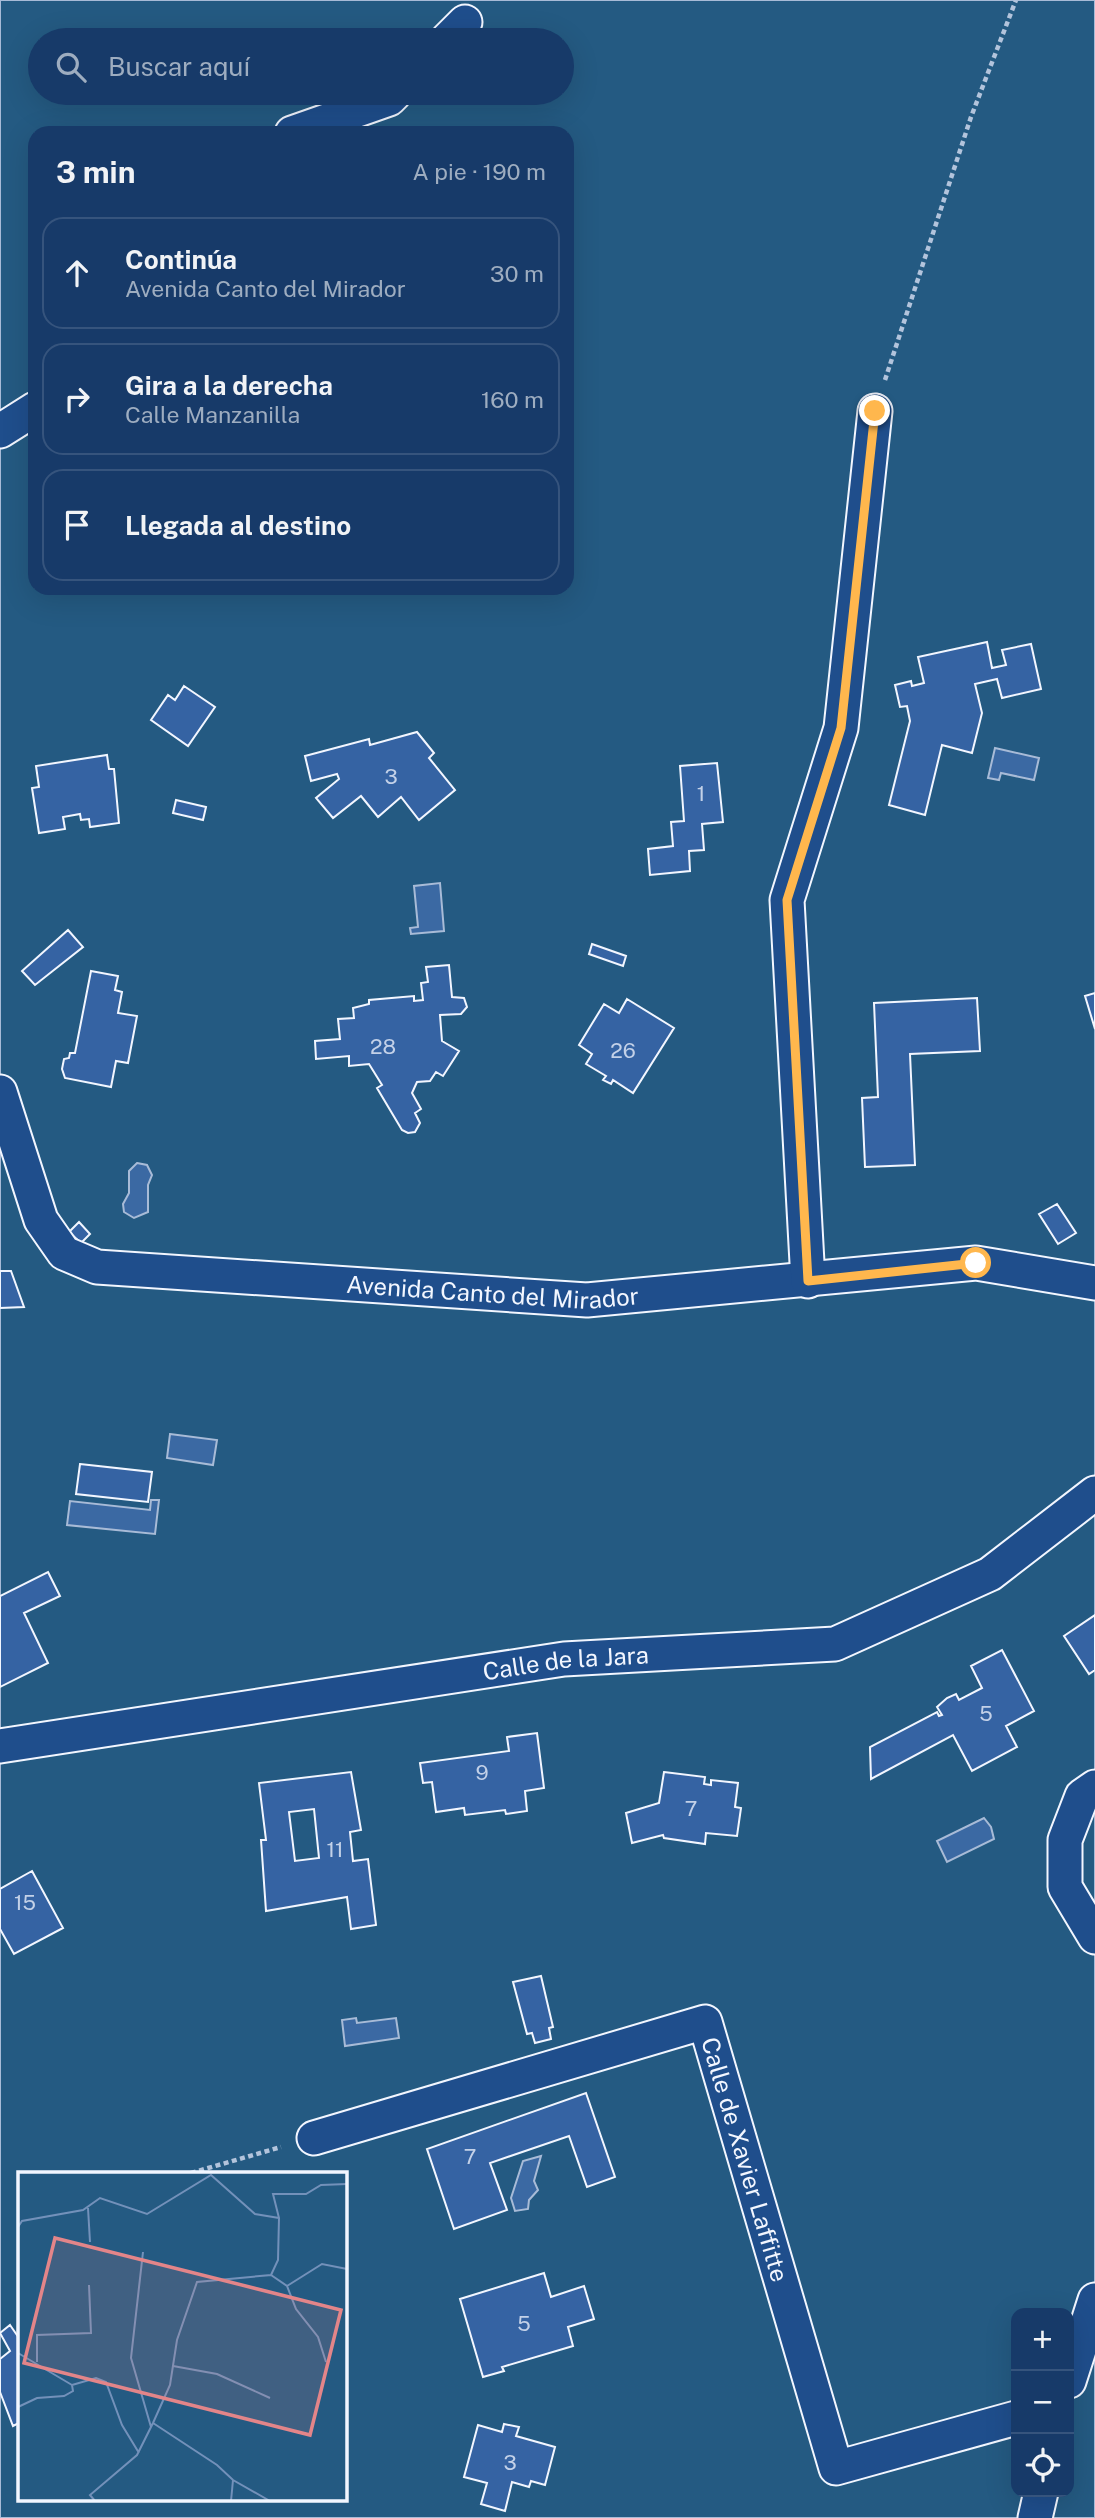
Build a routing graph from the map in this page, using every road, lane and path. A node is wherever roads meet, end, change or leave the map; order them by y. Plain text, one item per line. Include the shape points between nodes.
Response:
1 (1016, 0) edge
2 (372, 105) edge
3 (312, 126) edge
4 (875, 411) joint
5 (28, 413) edge
6 (0, 431) edge
7 (0, 1092) edge
8 (808, 1281) junction
9 (1095, 1283) edge
10 (1095, 1493) edge
11 (0, 1746) edge
12 (1095, 1787) edge
13 (1095, 1937) edge
14 (314, 2138) joint
15 (195, 2172) edge
16 (1095, 2300) edge
17 (1072, 2371) edge
18 (1011, 2419) edge
19 (1040, 2497) edge
20 (1035, 2518) edge

1 - 4 path via 971,117
2 - 3 street
4 - 8 street via 841,728 787,900
5 - 6 street
7 - 8 street, Avenida Canto del Mirador via 41,1220 64,1253 97,1267 587,1300
8 - 9 street, Avenida Canto del Mirador via 976,1263
10 - 11 street, Calle de la Jara via 989,1574 835,1644 564,1659
12 - 13 street via 1082,1796 1065,1840 1065,1887
14 - 15 path
14 - 18 street, Calle de Xavier Laffitte via 705,2022 836,2468
16 - 17 street
19 - 20 street

